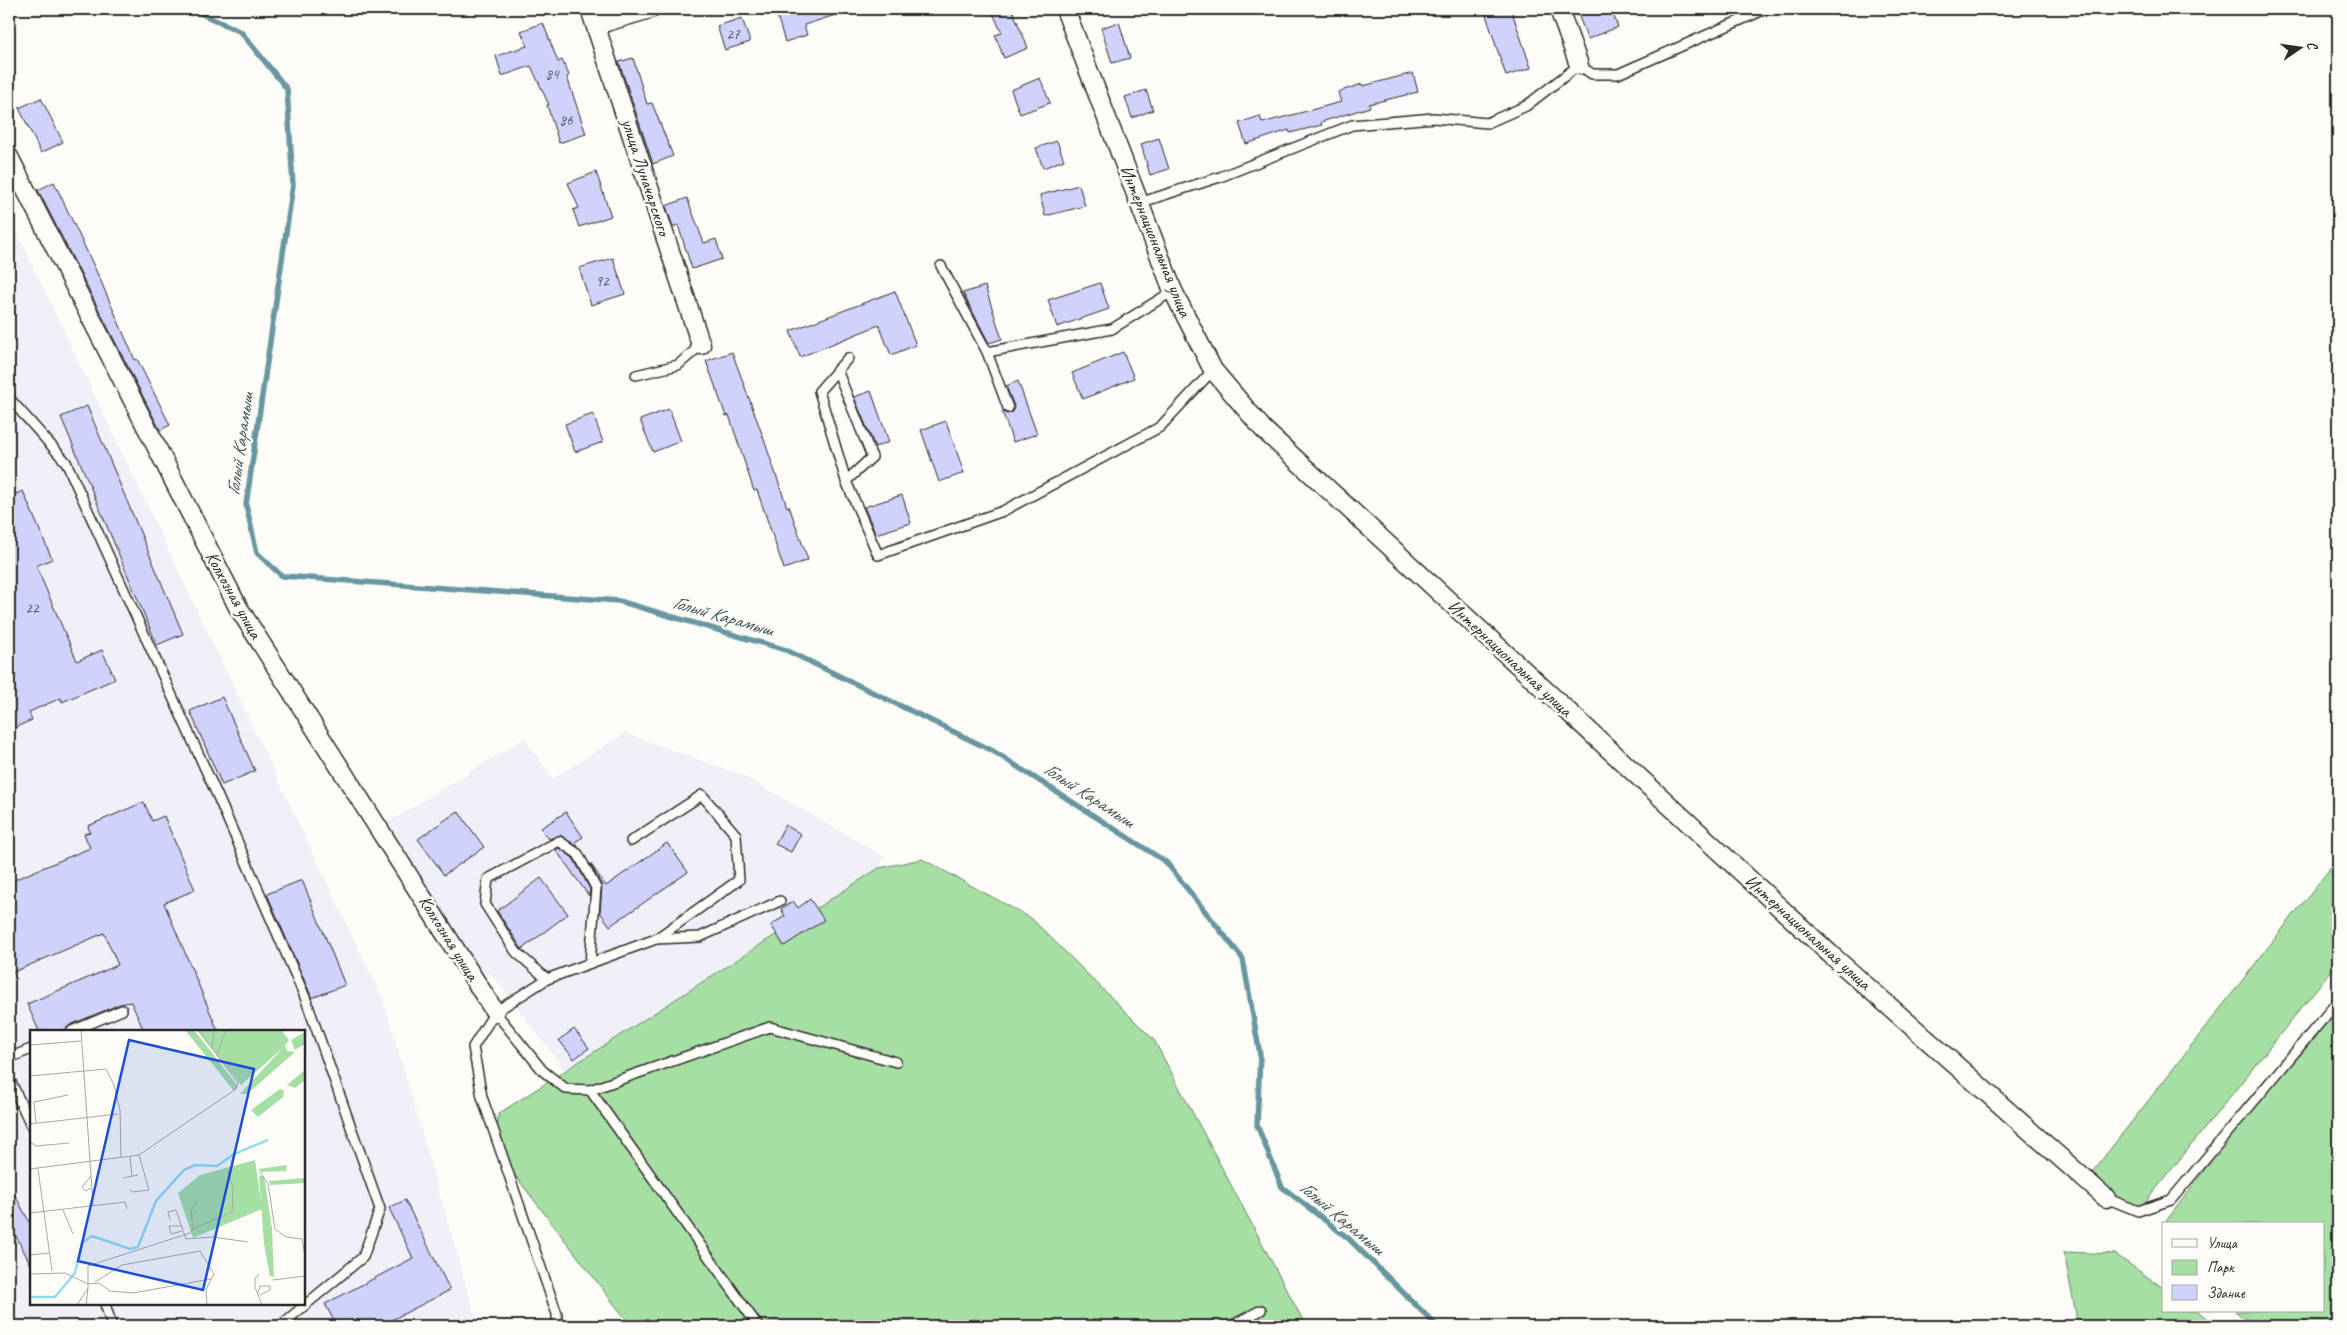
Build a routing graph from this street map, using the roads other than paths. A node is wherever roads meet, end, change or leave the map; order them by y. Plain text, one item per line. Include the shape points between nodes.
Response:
1 (650, 9) edge
2 (1065, 9) edge
3 (1560, 9) edge
4 (1766, 9) edge
5 (593, 17) edge
6 (1579, 65) junction
7 (9, 157) edge
8 (1139, 203) junction
9 (941, 266) dead end
10 (1173, 291) junction
11 (701, 345) joint
12 (987, 352) junction
13 (848, 358) dead end
14 (837, 370) junction
15 (1213, 370) junction
16 (636, 375) dead end
17 (9, 398) edge
18 (1008, 408) dead end
19 (846, 482) junction
20 (631, 841) dead end
21 (780, 901) dead end
22 (656, 940) junction
23 (590, 963) junction
24 (547, 979) junction
25 (2338, 1001) edge
26 (122, 1010) dead end
27 (496, 1012) junction
28 (74, 1030) edge
29 (30, 1048) edge
30 (9, 1058) edge
31 (896, 1062) dead end
32 (9, 1078) edge
33 (590, 1090) junction
34 (30, 1124) edge
35 (2106, 1198) joint
36 (105, 1305) edge
37 (1261, 1310) dead end
38 (112, 1326) edge
39 (280, 1326) edge
40 (557, 1326) edge
41 (758, 1326) edge
42 (1231, 1326) edge

1 - 5 street
2 - 8 street, Интернациональная улица
3 - 6 street
4 - 6 lane via 1618,74 1592,74
5 - 11 street, улица Луначарского
6 - 8 lane via 1526,106 1487,123 1434,118 1352,125 1211,180
7 - 27 street, Колхозная улица via 238,607
8 - 10 street, Интернациональная улица
9 - 12 lane
10 - 12 lane via 1112,329
10 - 15 street, Интернациональная улица
11 - 16 lane via 678,365
12 - 18 lane
13 - 14 lane
14 - 19 lane via 819,391
14 - 19 lane via 872,457
15 - 19 lane via 1160,427 1003,511 878,555
15 - 35 street, Интернациональная улица via 1263,429 1829,953
17 - 39 lane via 66,462 305,997 380,1209 363,1257
20 - 22 lane via 702,795 736,835 739,880
21 - 22 lane via 700,937
22 - 23 lane
23 - 24 lane
23 - 24 lane via 596,888 578,854 559,841 488,879 485,904 516,952
24 - 27 lane
25 - 35 lane via 2172,1200 2138,1211
26 - 28 lane
27 - 33 lane via 543,1071 566,1089
27 - 40 lane via 473,1048 482,1097 557,1314
29 - 30 lane
31 - 33 lane via 770,1028
32 - 34 lane
33 - 41 lane
36 - 38 lane
37 - 42 lane

